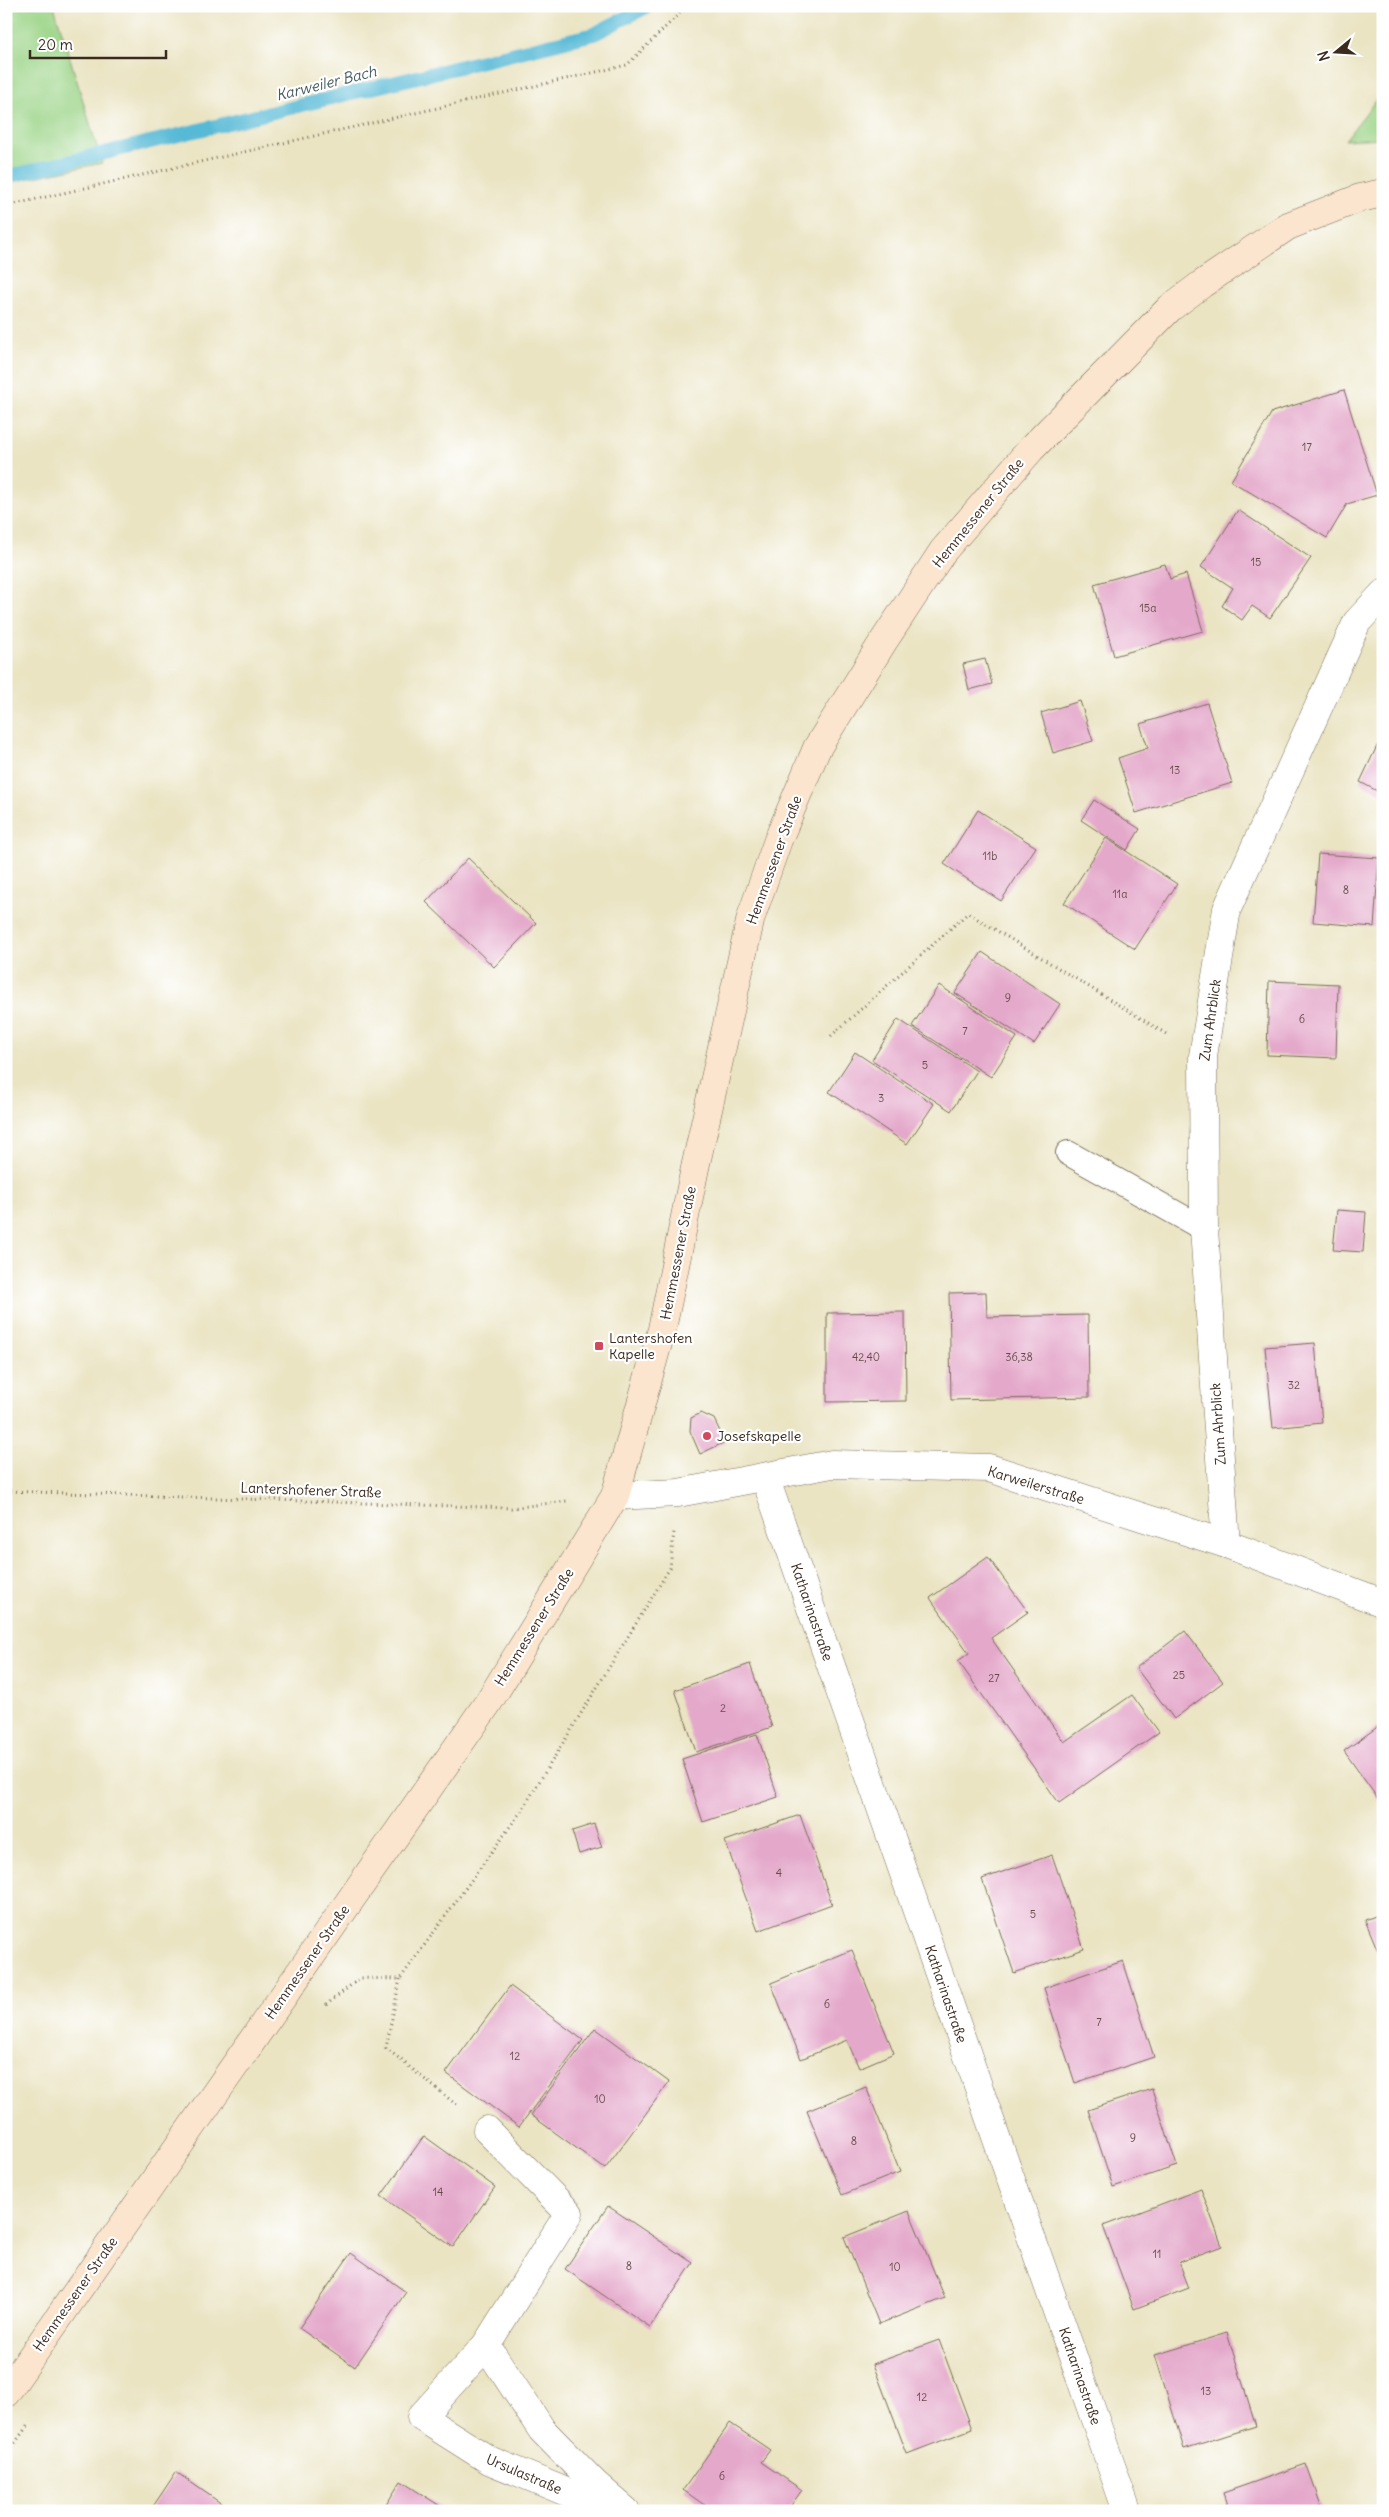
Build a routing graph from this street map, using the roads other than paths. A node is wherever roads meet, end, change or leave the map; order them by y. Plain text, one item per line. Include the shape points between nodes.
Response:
1 (1383, 193) edge
2 (1383, 594) edge
3 (1068, 1153) dead end
4 (1204, 1229) junction
5 (764, 1477) junction
6 (615, 1496) junction
7 (1226, 1544) junction
8 (1383, 1603) edge
9 (487, 2130) road end
10 (486, 2345) junction
11 (6, 2393) edge
12 (612, 2511) edge
13 (626, 2511) edge
14 (1127, 2511) edge

1 - 6 main road, Hemmessener Straße via 1360,198 1288,226 1177,303 1124,353 1031,449 943,551 817,748 778,840 751,917 662,1330
2 - 4 street, Zum Ahrblick via 1357,622 1227,908 1203,1056
3 - 4 lane
4 - 7 street, Zum Ahrblick
5 - 6 street, Karweilerstraße via 678,1493
5 - 7 street, Karweilerstraße via 832,1464 989,1468
5 - 14 street, Katharinastraße
6 - 11 main road, Hemmessener Straße via 488,1703
7 - 8 street, Karweilerstraße
9 - 10 street, Ursulastraße via 570,2213
10 - 12 street, Ursulastraße via 421,2417 489,2460
10 - 13 street, Ursulastraße via 542,2430

